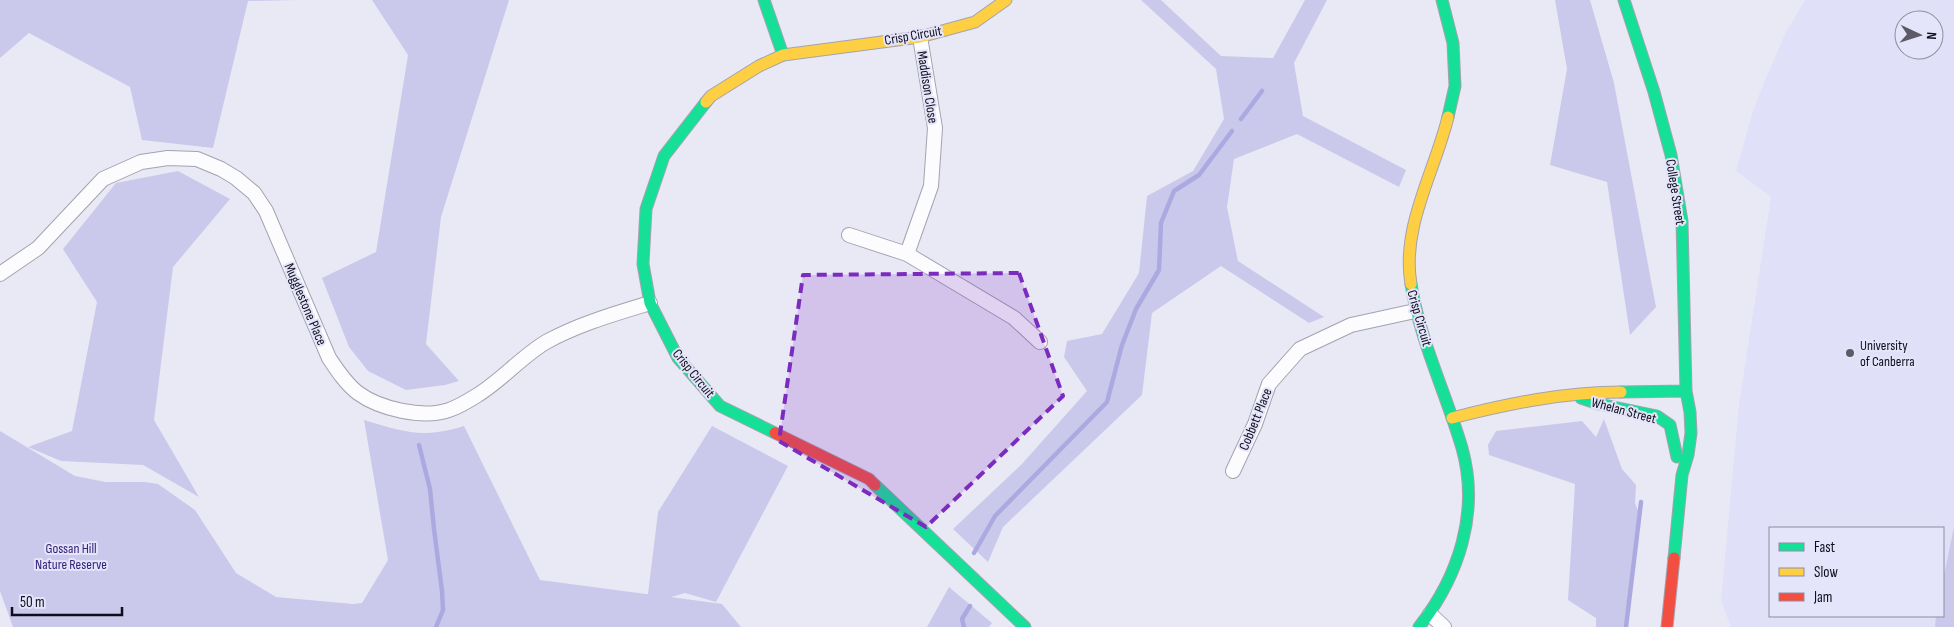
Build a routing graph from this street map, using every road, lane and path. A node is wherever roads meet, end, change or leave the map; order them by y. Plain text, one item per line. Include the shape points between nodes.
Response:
1 (764, 0) edge
2 (1006, 0) edge
3 (1442, 0) edge
4 (1624, 0) edge
5 (920, 37) junction
6 (783, 56) junction
7 (849, 235) dead end
8 (907, 254) junction
9 (0, 274) edge
10 (650, 303) junction
11 (1415, 311) junction
12 (1040, 342) dead end
13 (1686, 391) junction
14 (1576, 396) junction
15 (1452, 418) junction
16 (1677, 457) junction
17 (1233, 471) dead end
18 (1682, 475) junction
19 (1430, 614) junction
20 (1668, 621) edge
21 (1026, 627) edge
22 (1419, 627) edge
23 (1444, 627) edge
24 (1678, 627) edge

1 - 6 street
2 - 5 street, Crisp Circuit via 975,22
3 - 11 street, Crisp Circuit via 1453,43 1455,86 1411,240 1408,269
4 - 13 street, College Street via 1671,155 1682,221
5 - 6 street, Crisp Circuit
5 - 8 street, Maddison Close via 935,128 931,186
6 - 10 street, Crisp Circuit via 759,66 710,96 664,156 646,209 643,264
7 - 8 street
8 - 12 street via 1014,318
9 - 10 street, Mugglestone Place via 38,248 103,179 141,162 192,158 221,169 254,193 266,211 329,358 358,393 402,412 450,410 478,395 545,343 585,323
10 - 21 street, Crisp Circuit via 678,358 720,406 869,480
11 - 15 street, Crisp Circuit
11 - 17 street, Cobbett Place via 1351,325 1300,349 1269,384 1256,424
13 - 14 street, Whelan Street via 1595,392
13 - 16 street, College Street via 1680,407
13 - 18 street, College Street via 1691,408 1688,458
14 - 15 street, Whelan Street via 1506,405
14 - 16 street, Whelan Street via 1658,416 1670,426
15 - 19 street, Crisp Circuit via 1462,448 1469,500 1464,536 1448,583
16 - 18 street, College Street
18 - 20 street, College Street
19 - 22 street, Crisp Circuit
19 - 23 street
20 - 24 street

